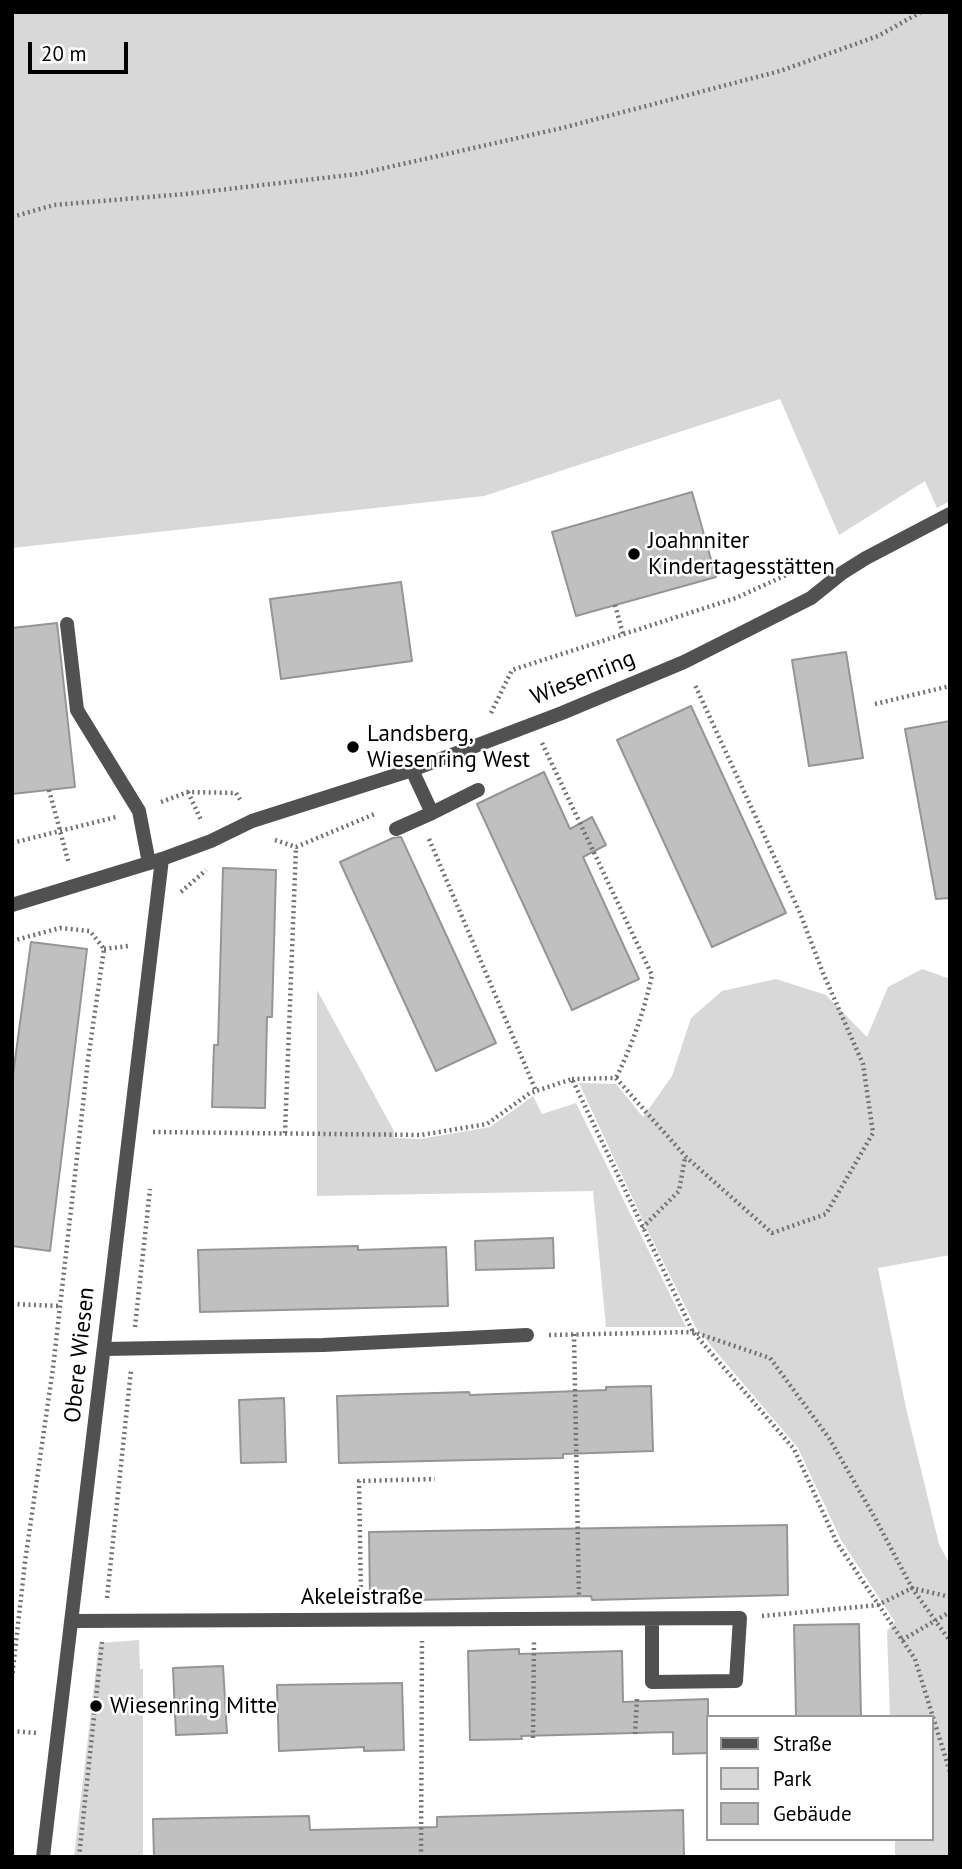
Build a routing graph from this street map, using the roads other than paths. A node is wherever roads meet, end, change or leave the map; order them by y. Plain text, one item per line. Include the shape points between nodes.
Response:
1 (950, 514) edge
2 (67, 624) dead end
3 (412, 770) junction
4 (478, 790) dead end
5 (432, 813) junction
6 (396, 829) dead end
7 (155, 861) junction
8 (12, 905) edge
9 (527, 1335) road end
10 (104, 1349) junction
11 (652, 1619) junction
12 (72, 1621) junction
13 (43, 1857) edge

1 - 3 street, Wiesenring via 866,558 811,598 684,662
2 - 7 street, Obere Wiesen via 77,710 139,811
3 - 5 street
3 - 7 street, Wiesenring via 252,821
4 - 5 street
5 - 6 street
7 - 8 street, Wiesenring
7 - 10 street, Obere Wiesen
9 - 10 street
10 - 12 street, Obere Wiesen
11 - 11 street, Akeleistraße via 740,1618 736,1681 652,1682
11 - 12 street, Akeleistraße
12 - 13 street, Obere Wiesen

